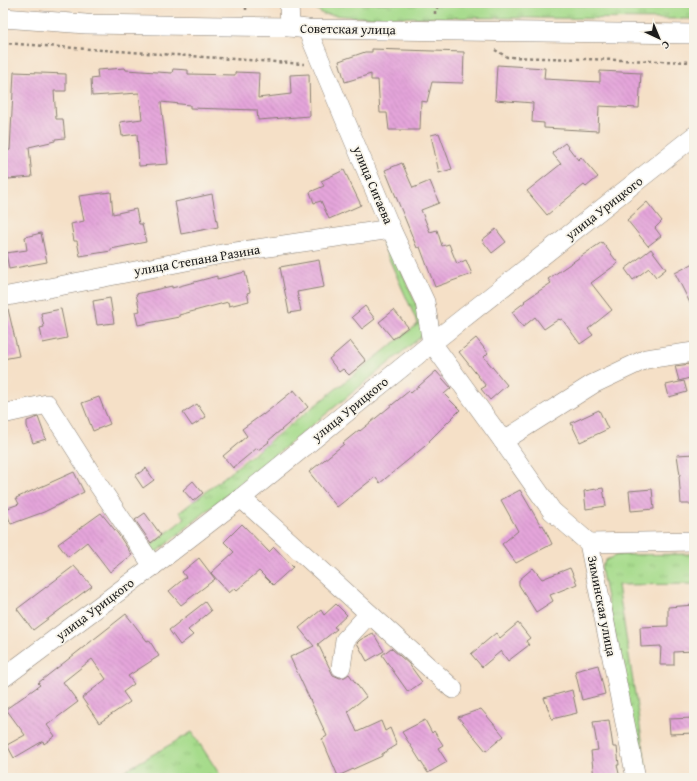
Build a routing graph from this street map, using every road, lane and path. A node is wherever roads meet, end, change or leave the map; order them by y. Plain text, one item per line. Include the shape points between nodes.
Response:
1 (289, 3) edge
2 (440, 3) edge
3 (3, 18) edge
4 (298, 28) junction
5 (435, 30) junction
6 (694, 34) edge
7 (3, 43) edge
8 (488, 49) dead end
9 (694, 62) edge
10 (322, 66) junction
11 (694, 136) edge
12 (391, 229) junction
13 (3, 297) edge
14 (432, 343) junction
15 (694, 352) edge
16 (3, 414) edge
17 (503, 441) junction
18 (241, 498) junction
19 (694, 541) edge
20 (590, 543) junction
21 (153, 566) junction
22 (369, 614) junction
23 (341, 667) dead end
24 (3, 678) edge
25 (453, 689) dead end
26 (636, 778) edge

1 - 4 street, улица Сигаева
2 - 5 path via 435,10
3 - 4 street, Советская улица via 86,24
4 - 5 street, Советская улица
4 - 10 street, улица Сигаева
5 - 6 street, Советская улица
7 - 10 path
8 - 9 path via 507,57
10 - 12 street, улица Сигаева
11 - 14 street, улица Урицкого
12 - 13 street, улица Степана Разина via 222,254
12 - 14 street, улица Сигаева via 425,302
14 - 17 street, Зиминская улица
14 - 18 street, улица Урицкого
15 - 17 street via 646,359 600,381
16 - 21 street via 47,404
17 - 20 street, Зиминская улица via 552,511
18 - 21 street, улица Урицкого
18 - 22 street
19 - 20 street
20 - 26 street, Зиминская улица
21 - 24 street, улица Урицкого
22 - 23 street via 345,640
22 - 25 street

